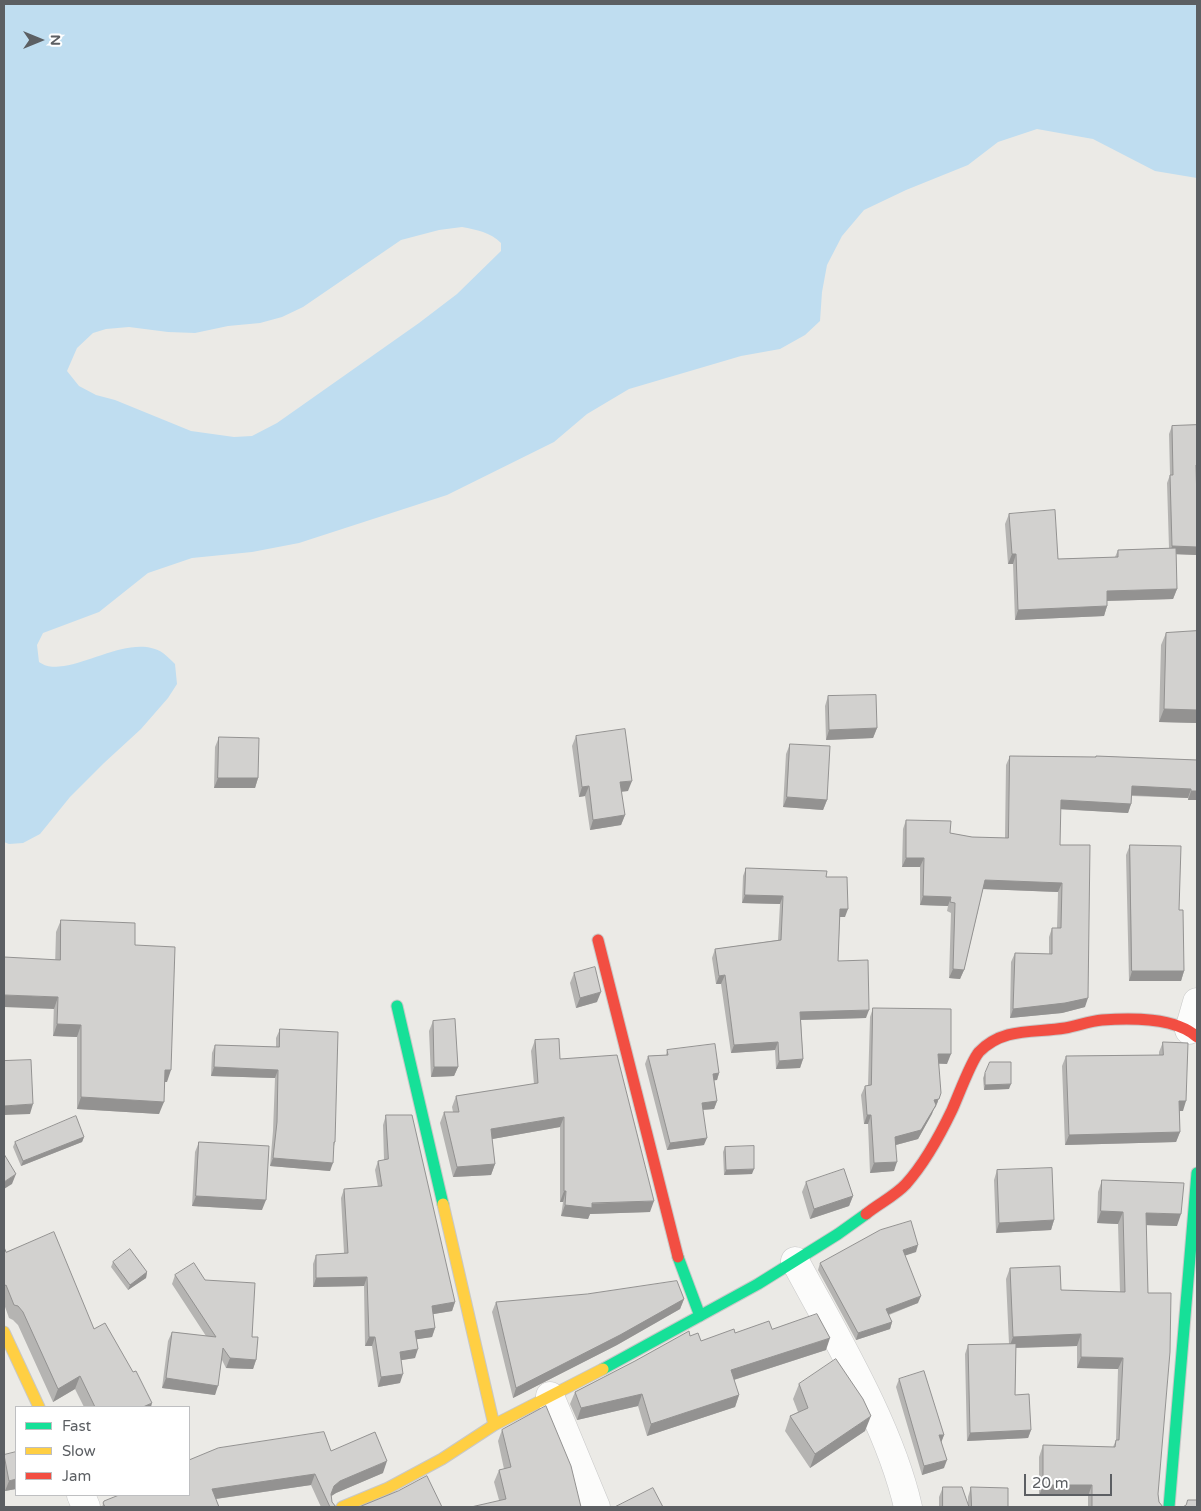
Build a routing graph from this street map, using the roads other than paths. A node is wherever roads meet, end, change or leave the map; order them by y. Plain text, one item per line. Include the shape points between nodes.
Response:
1 (598, 940) dead end
2 (1197, 1002) edge
3 (398, 1006) dead end
4 (1193, 1033) edge
5 (1197, 1173) edge
6 (795, 1261) junction
7 (1192, 1300) edge
8 (700, 1316) junction
9 (4, 1332) edge
10 (550, 1396) junction
11 (39, 1406) edge
12 (494, 1425) junction
13 (342, 1507) edge
14 (596, 1507) edge
15 (908, 1507) edge
16 (1169, 1507) edge

1 - 8 street via 680,1266
2 - 4 street
3 - 12 street
4 - 6 street via 1172,1024 1148,1020 1101,1020 1064,1028 1006,1034 987,1044 977,1054 931,1148 905,1185
5 - 7 street
6 - 8 street
6 - 15 street via 882,1432 904,1487
7 - 16 street
8 - 10 street
9 - 11 street
10 - 12 street
10 - 14 street
12 - 13 street via 442,1459 388,1488

